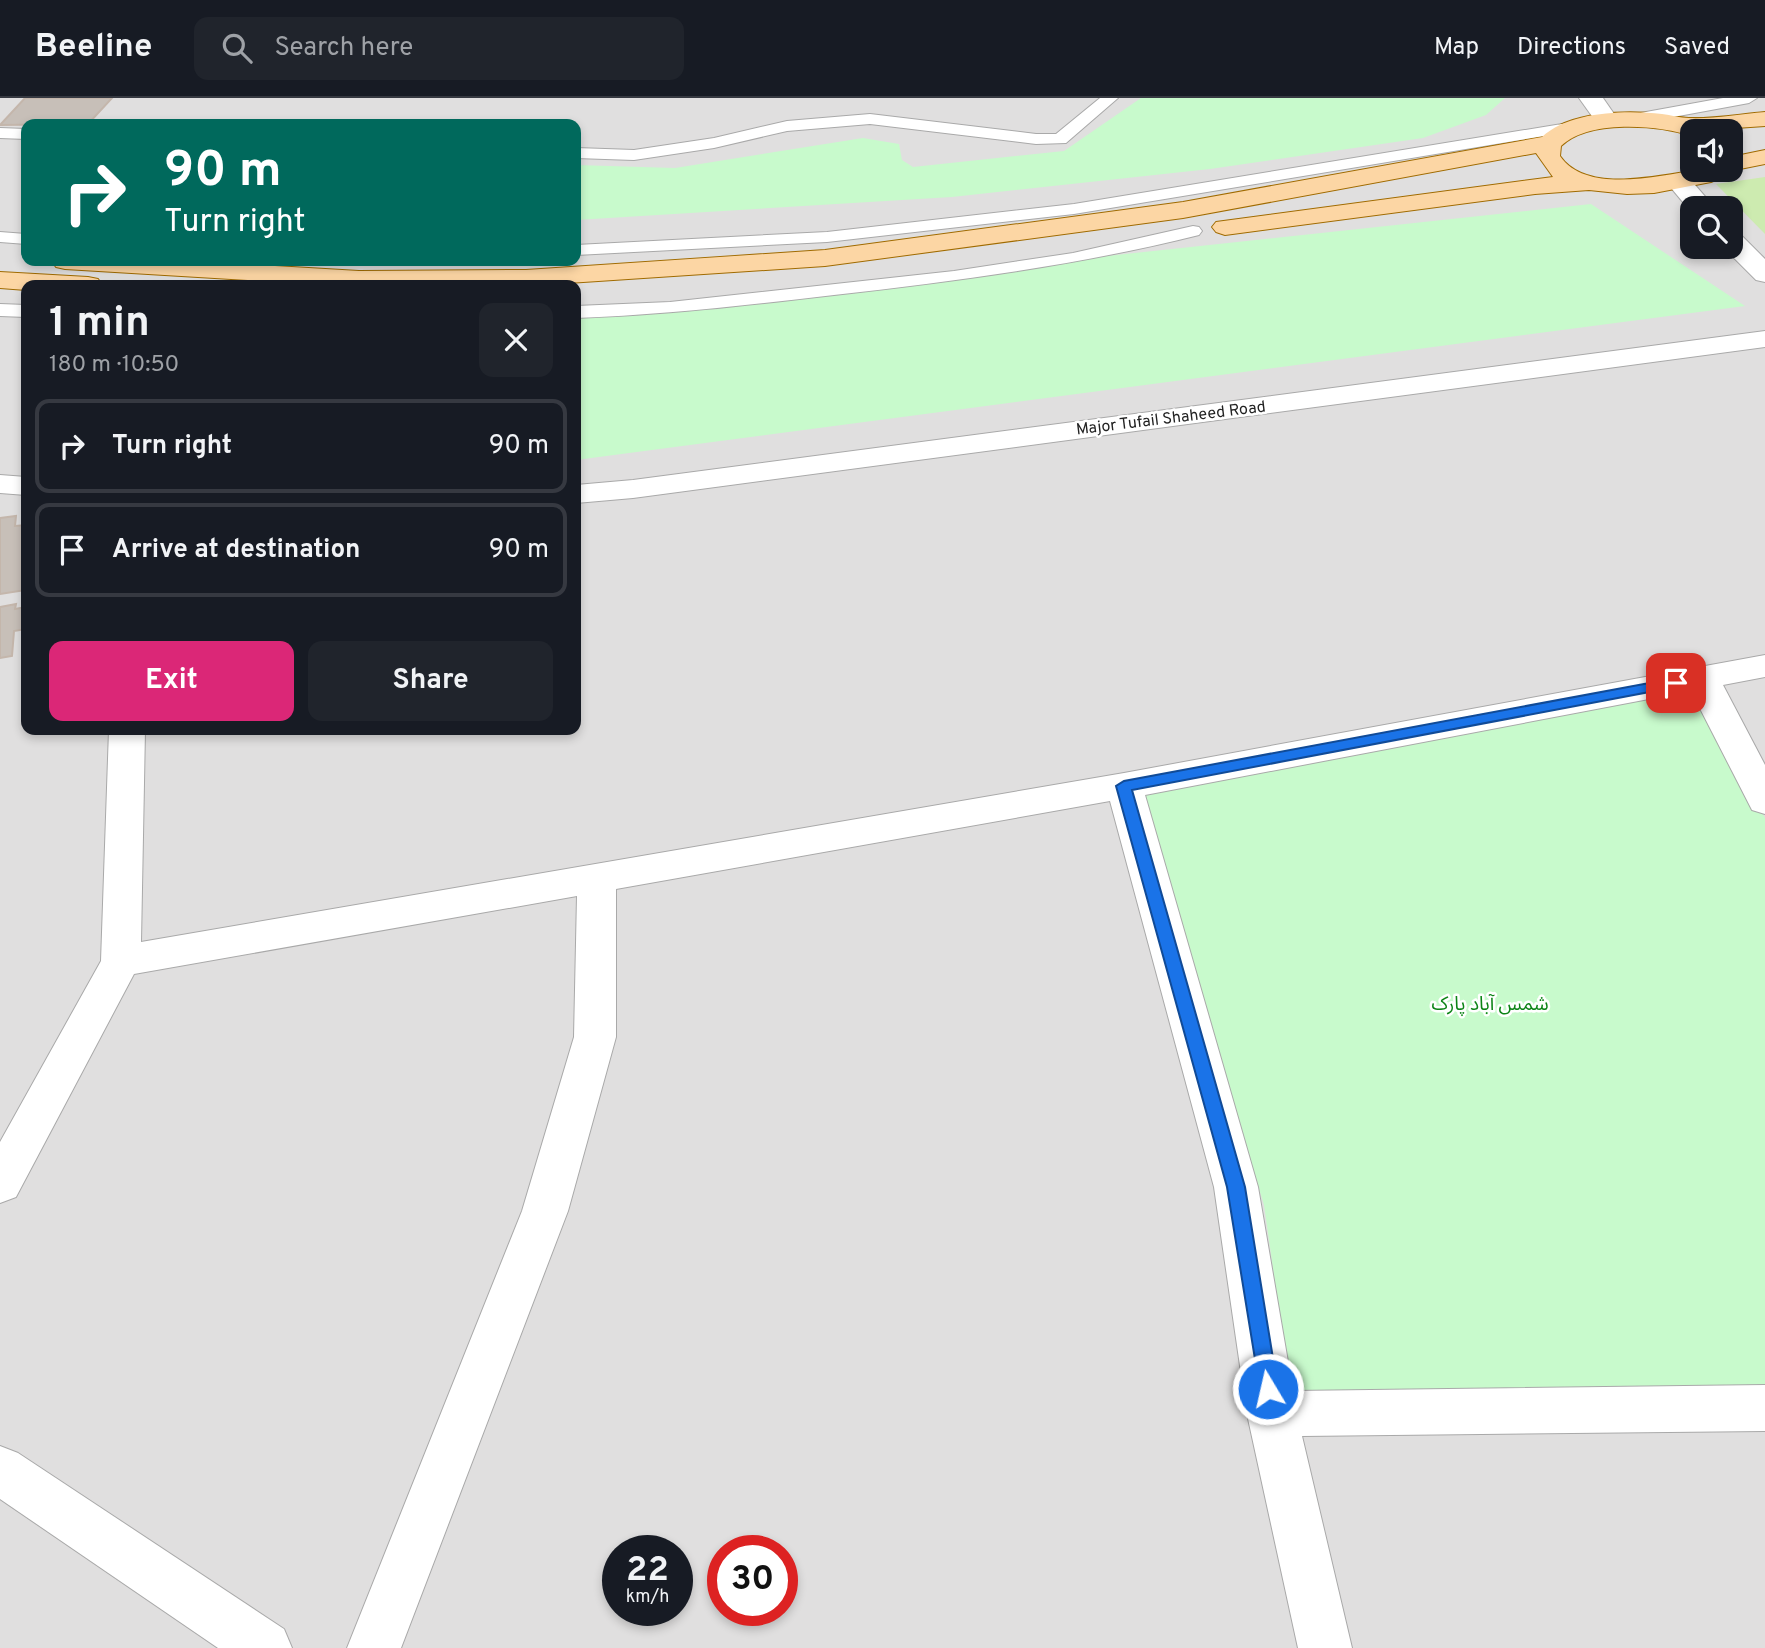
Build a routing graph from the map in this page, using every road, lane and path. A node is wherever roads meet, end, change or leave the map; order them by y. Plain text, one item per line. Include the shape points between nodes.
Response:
1 (1110, 98) edge
2 (1591, 98) edge
3 (1749, 98) edge
4 (1635, 119) junction
5 (1765, 119) edge
6 (1606, 121) junction
7 (1743, 122) edge
8 (1580, 126) junction
9 (1680, 127) edge
10 (0, 133) edge
11 (21, 134) edge
12 (1550, 143) junction
13 (581, 153) edge
14 (1765, 157) edge
15 (1743, 162) edge
16 (1684, 182) edge
17 (1588, 183) junction
18 (1680, 183) junction
19 (1691, 196) edge
20 (1193, 231) junction
21 (0, 237) edge
22 (21, 239) edge
23 (581, 250) edge
24 (1743, 252) edge
25 (0, 255) edge
26 (21, 257) edge
27 (147, 266) edge
28 (829, 267) junction
29 (1765, 275) edge
30 (0, 280) edge
31 (21, 281) edge
32 (581, 292) edge
33 (0, 310) edge
34 (21, 311) edge
35 (581, 312) edge
36 (1765, 339) edge
37 (0, 485) edge
38 (21, 486) edge
39 (581, 494) edge
40 (1765, 666) edge
41 (1702, 678) junction
42 (127, 735) edge
43 (1124, 786) junction
44 (1765, 800) edge
45 (597, 878) junction
46 (121, 961) junction
47 (0, 1184) edge
48 (1765, 1408) edge
49 (1272, 1415) junction
50 (0, 1471) edge
51 (265, 1648) edge
52 (374, 1648) edge
53 (1325, 1648) edge

1 - 13 lane via 1060,139 870,119 786,126 634,155
2 - 6 street
3 - 4 lane
4 - 6 main road
4 - 9 main road
5 - 7 main road
6 - 8 main road
8 - 12 main road
8 - 23 lane via 1074,209 827,237
10 - 11 lane
12 - 17 main road via 1551,163
12 - 28 main road via 1183,210
14 - 15 main road
16 - 18 main road
17 - 18 main road via 1617,187
17 - 20 main road
18 - 19 street
20 - 28 main road
20 - 35 lane via 1073,258 954,276 670,308
21 - 22 lane
24 - 29 street
25 - 26 main road
27 - 28 main road via 359,279
28 - 32 main road
30 - 31 main road
33 - 34 lane
36 - 39 street, Major Tufail Shaheed Road
37 - 38 street
40 - 41 street
41 - 43 street
41 - 44 street
42 - 46 street
43 - 45 street
43 - 49 street via 1236,1187
45 - 46 street
45 - 52 street via 594,1037 545,1212
46 - 47 street
48 - 49 street
49 - 53 street
50 - 51 street

